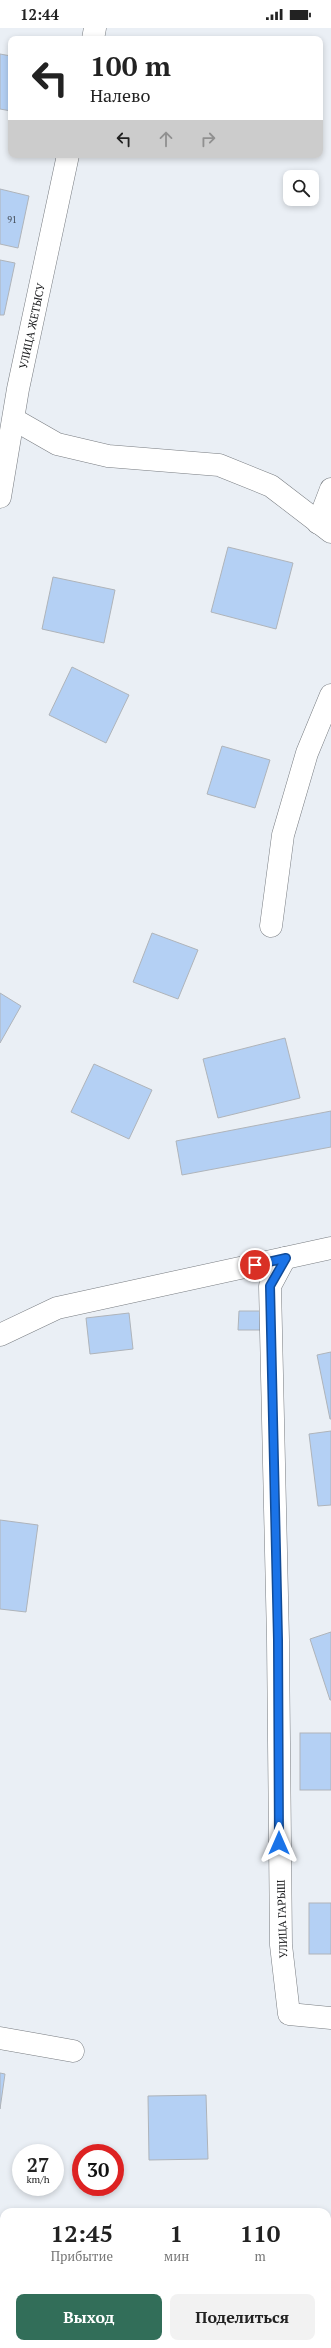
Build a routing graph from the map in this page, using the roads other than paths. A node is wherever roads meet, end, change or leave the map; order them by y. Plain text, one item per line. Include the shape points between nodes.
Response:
1 (67, 158) edge
2 (15, 420) junction
3 (331, 489) edge
4 (0, 497) edge
5 (325, 527) edge
6 (331, 695) edge
7 (272, 926) dead end
8 (331, 1248) edge
9 (286, 1258) junction
10 (0, 1335) edge
11 (331, 2018) edge
12 (0, 2038) edge
13 (73, 2051) dead end

1 - 2 street, УЛИЦА ЖЕТЫСУ via 18,389
2 - 4 street, УЛИЦА ЖЕТЫСУ
2 - 5 street via 57,444 108,456 219,465 270,486
3 - 5 street
6 - 7 street via 307,753 283,835
8 - 9 street
9 - 10 street via 57,1308
9 - 11 street, УЛИЦА ГАРЫШ via 270,1286 282,1945 289,2014
12 - 13 street

